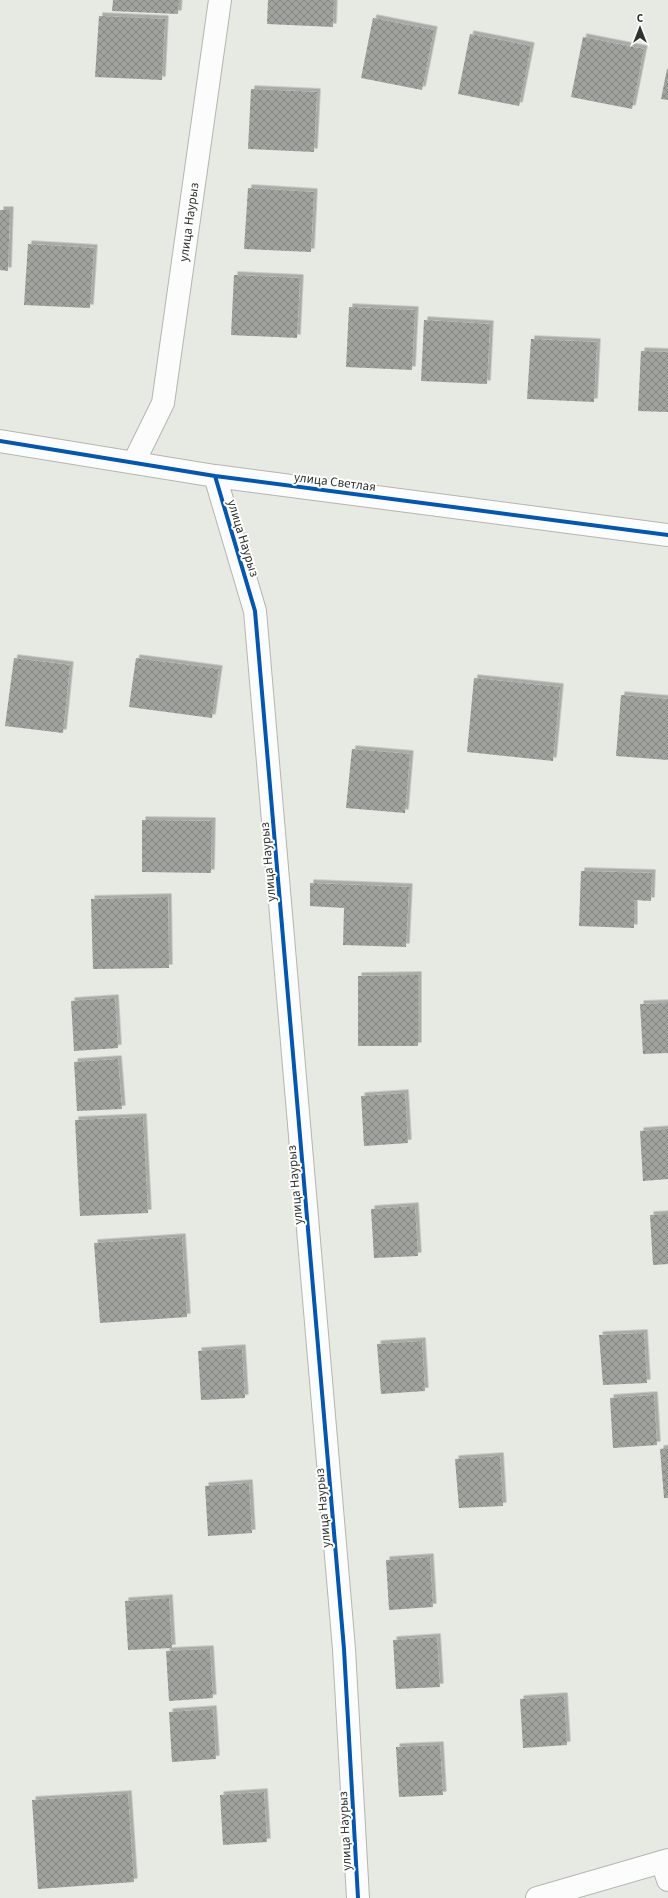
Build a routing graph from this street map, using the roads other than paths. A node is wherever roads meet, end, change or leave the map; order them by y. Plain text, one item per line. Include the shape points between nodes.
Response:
1 (220, 0) edge
2 (0, 441) edge
3 (134, 462) junction
4 (215, 476) junction
5 (668, 535) edge
6 (666, 1868) edge
7 (358, 1898) edge
8 (537, 1898) edge

1 - 3 street, улица Наурыз via 163,403
2 - 3 street, улица Светлая
3 - 4 street, улица Светлая
4 - 5 street, улица Светлая
4 - 7 street, улица Наурыз via 255,611 344,1649
6 - 8 street

